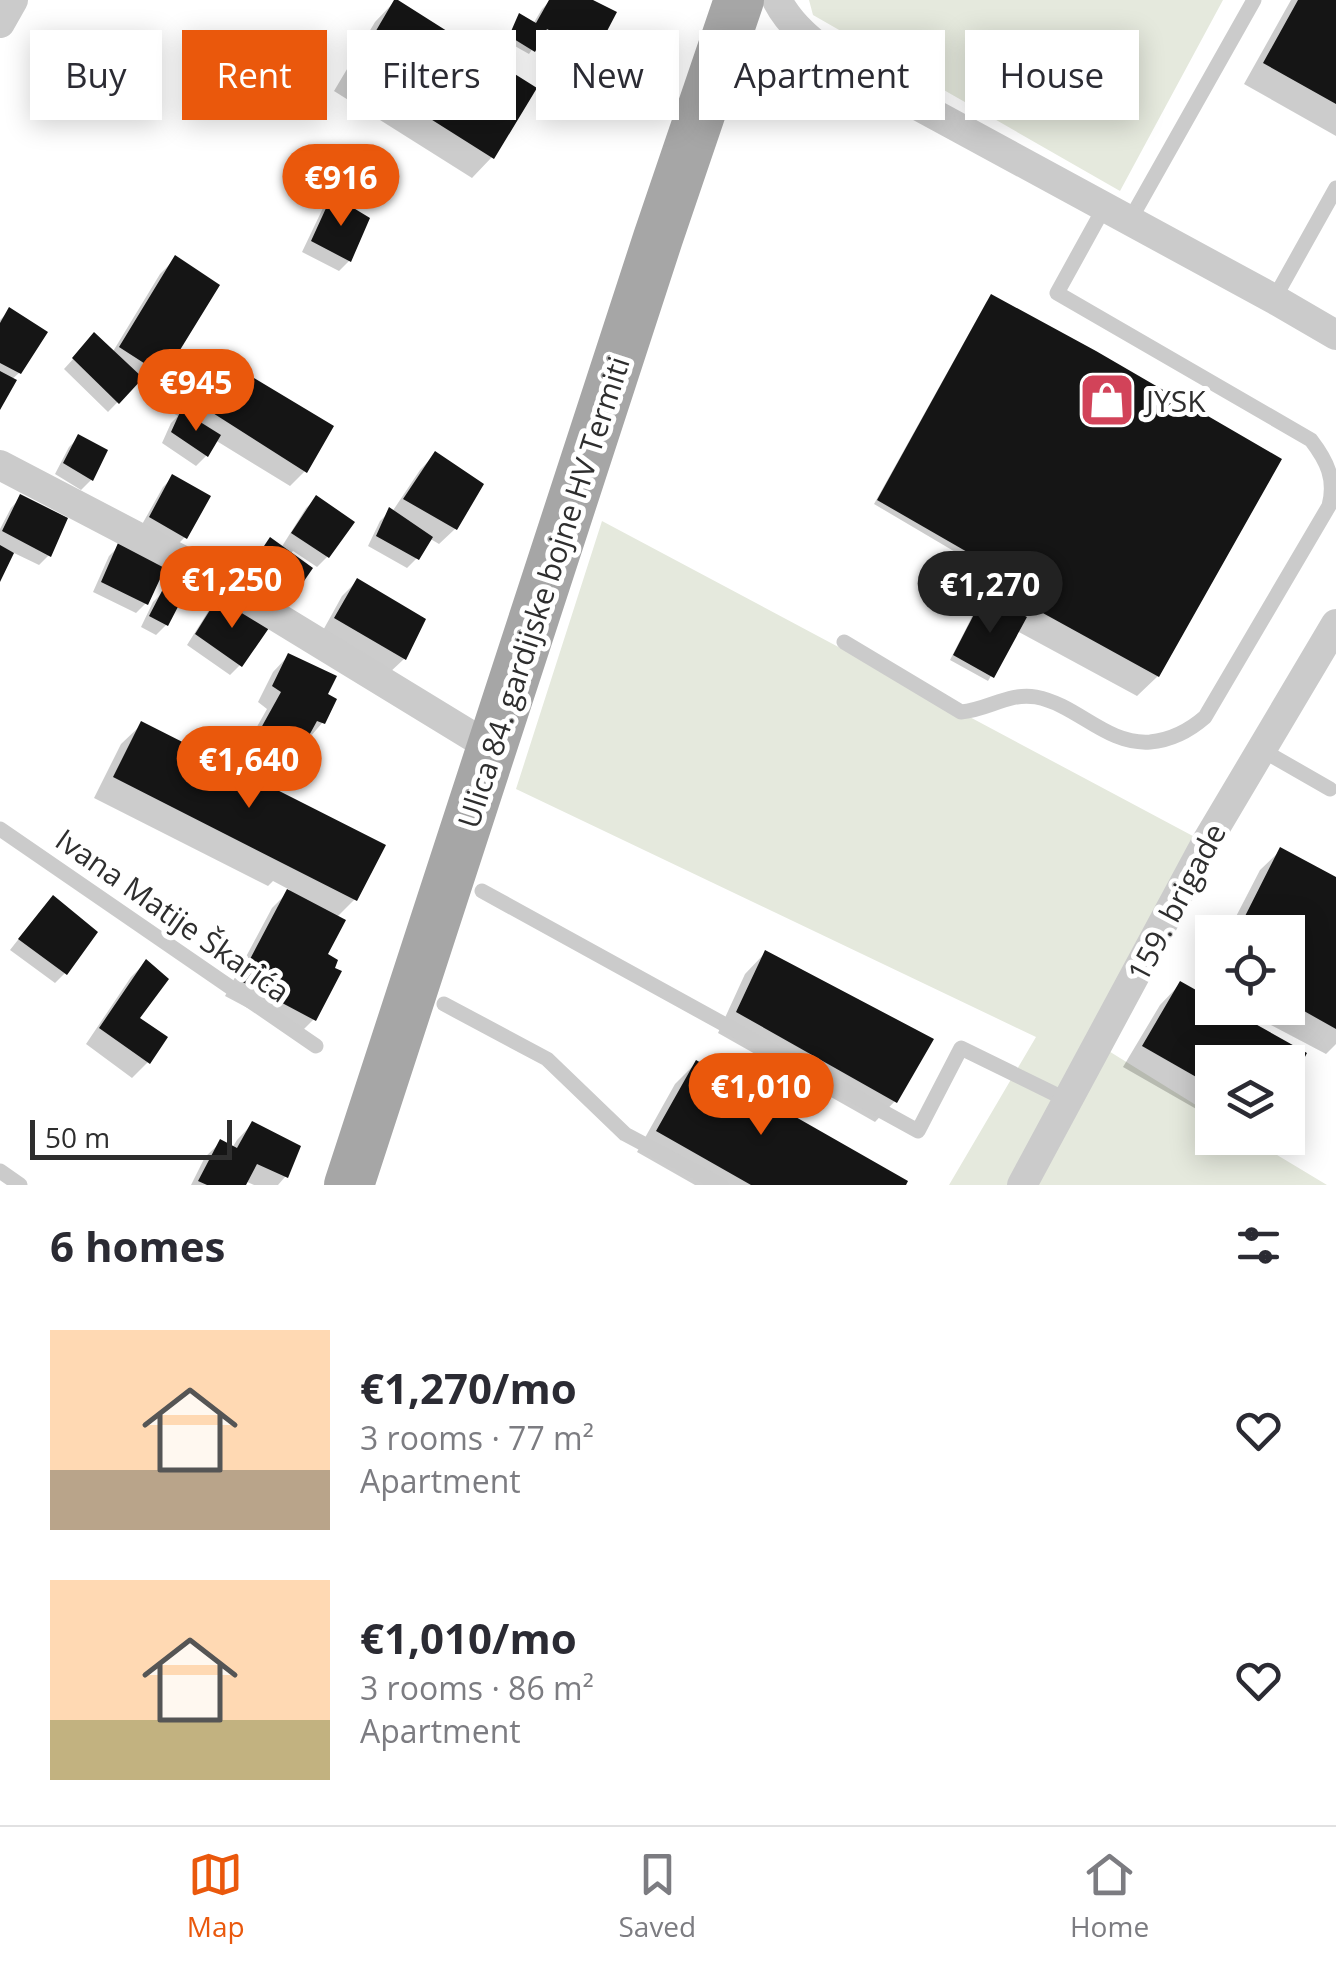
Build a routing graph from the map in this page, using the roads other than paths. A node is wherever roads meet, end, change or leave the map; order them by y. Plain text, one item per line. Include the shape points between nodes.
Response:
1 (13, 0) edge
2 (739, 0) edge
3 (774, 0) edge
4 (1254, 0) edge
5 (0, 23) edge
6 (764, 30) edge
7 (798, 30) edge
8 (734, 120) edge
9 (945, 120) edge
10 (1336, 188) edge
11 (1117, 213) junction
12 (1274, 299) junction
13 (1336, 335) edge
14 (0, 464) edge
15 (1336, 624) edge
16 (844, 642) dead end
17 (493, 748) junction
18 (1262, 750) junction
19 (1330, 789) dead end
20 (0, 828) edge
21 (482, 891) junction
22 (444, 1004) junction
23 (316, 1046) dead end
24 (1068, 1101) junction
25 (0, 1171) edge
26 (20, 1185) edge
27 (349, 1185) edge
28 (385, 1185) edge
29 (721, 1185) edge
30 (1022, 1185) edge

1 - 5 street
2 - 17 main road, Ulica 84. gardijske bojne HV Termiti
3 - 6 main road, Ulica 84. gardijske bojne HV Termiti
3 - 7 street
4 - 11 lane
8 - 21 main road, Ulica 84. gardijske bojne HV Termiti
9 - 11 street
10 - 12 lane
11 - 12 street
11 - 16 lane via 1057,292 1311,440 1332,480 1329,506 1205,717 1178,736 1140,742 1122,740 1037,697 1012,696 961,712
12 - 13 street
14 - 17 street via 196,567
15 - 18 street, 159. brigade
17 - 27 main road, Ulica 84. gardijske bojne HV Termiti
18 - 19 lane
18 - 24 street, 159. brigade
20 - 23 lane, Ivana Matije Škarića
21 - 22 main road, Ulica 84. gardijske bojne HV Termiti
21 - 24 lane via 918,1131 962,1048
22 - 28 main road, Ulica 84. gardijske bojne HV Termiti
22 - 29 lane via 547,1058 625,1134
24 - 30 street, 159. brigade
25 - 26 lane

